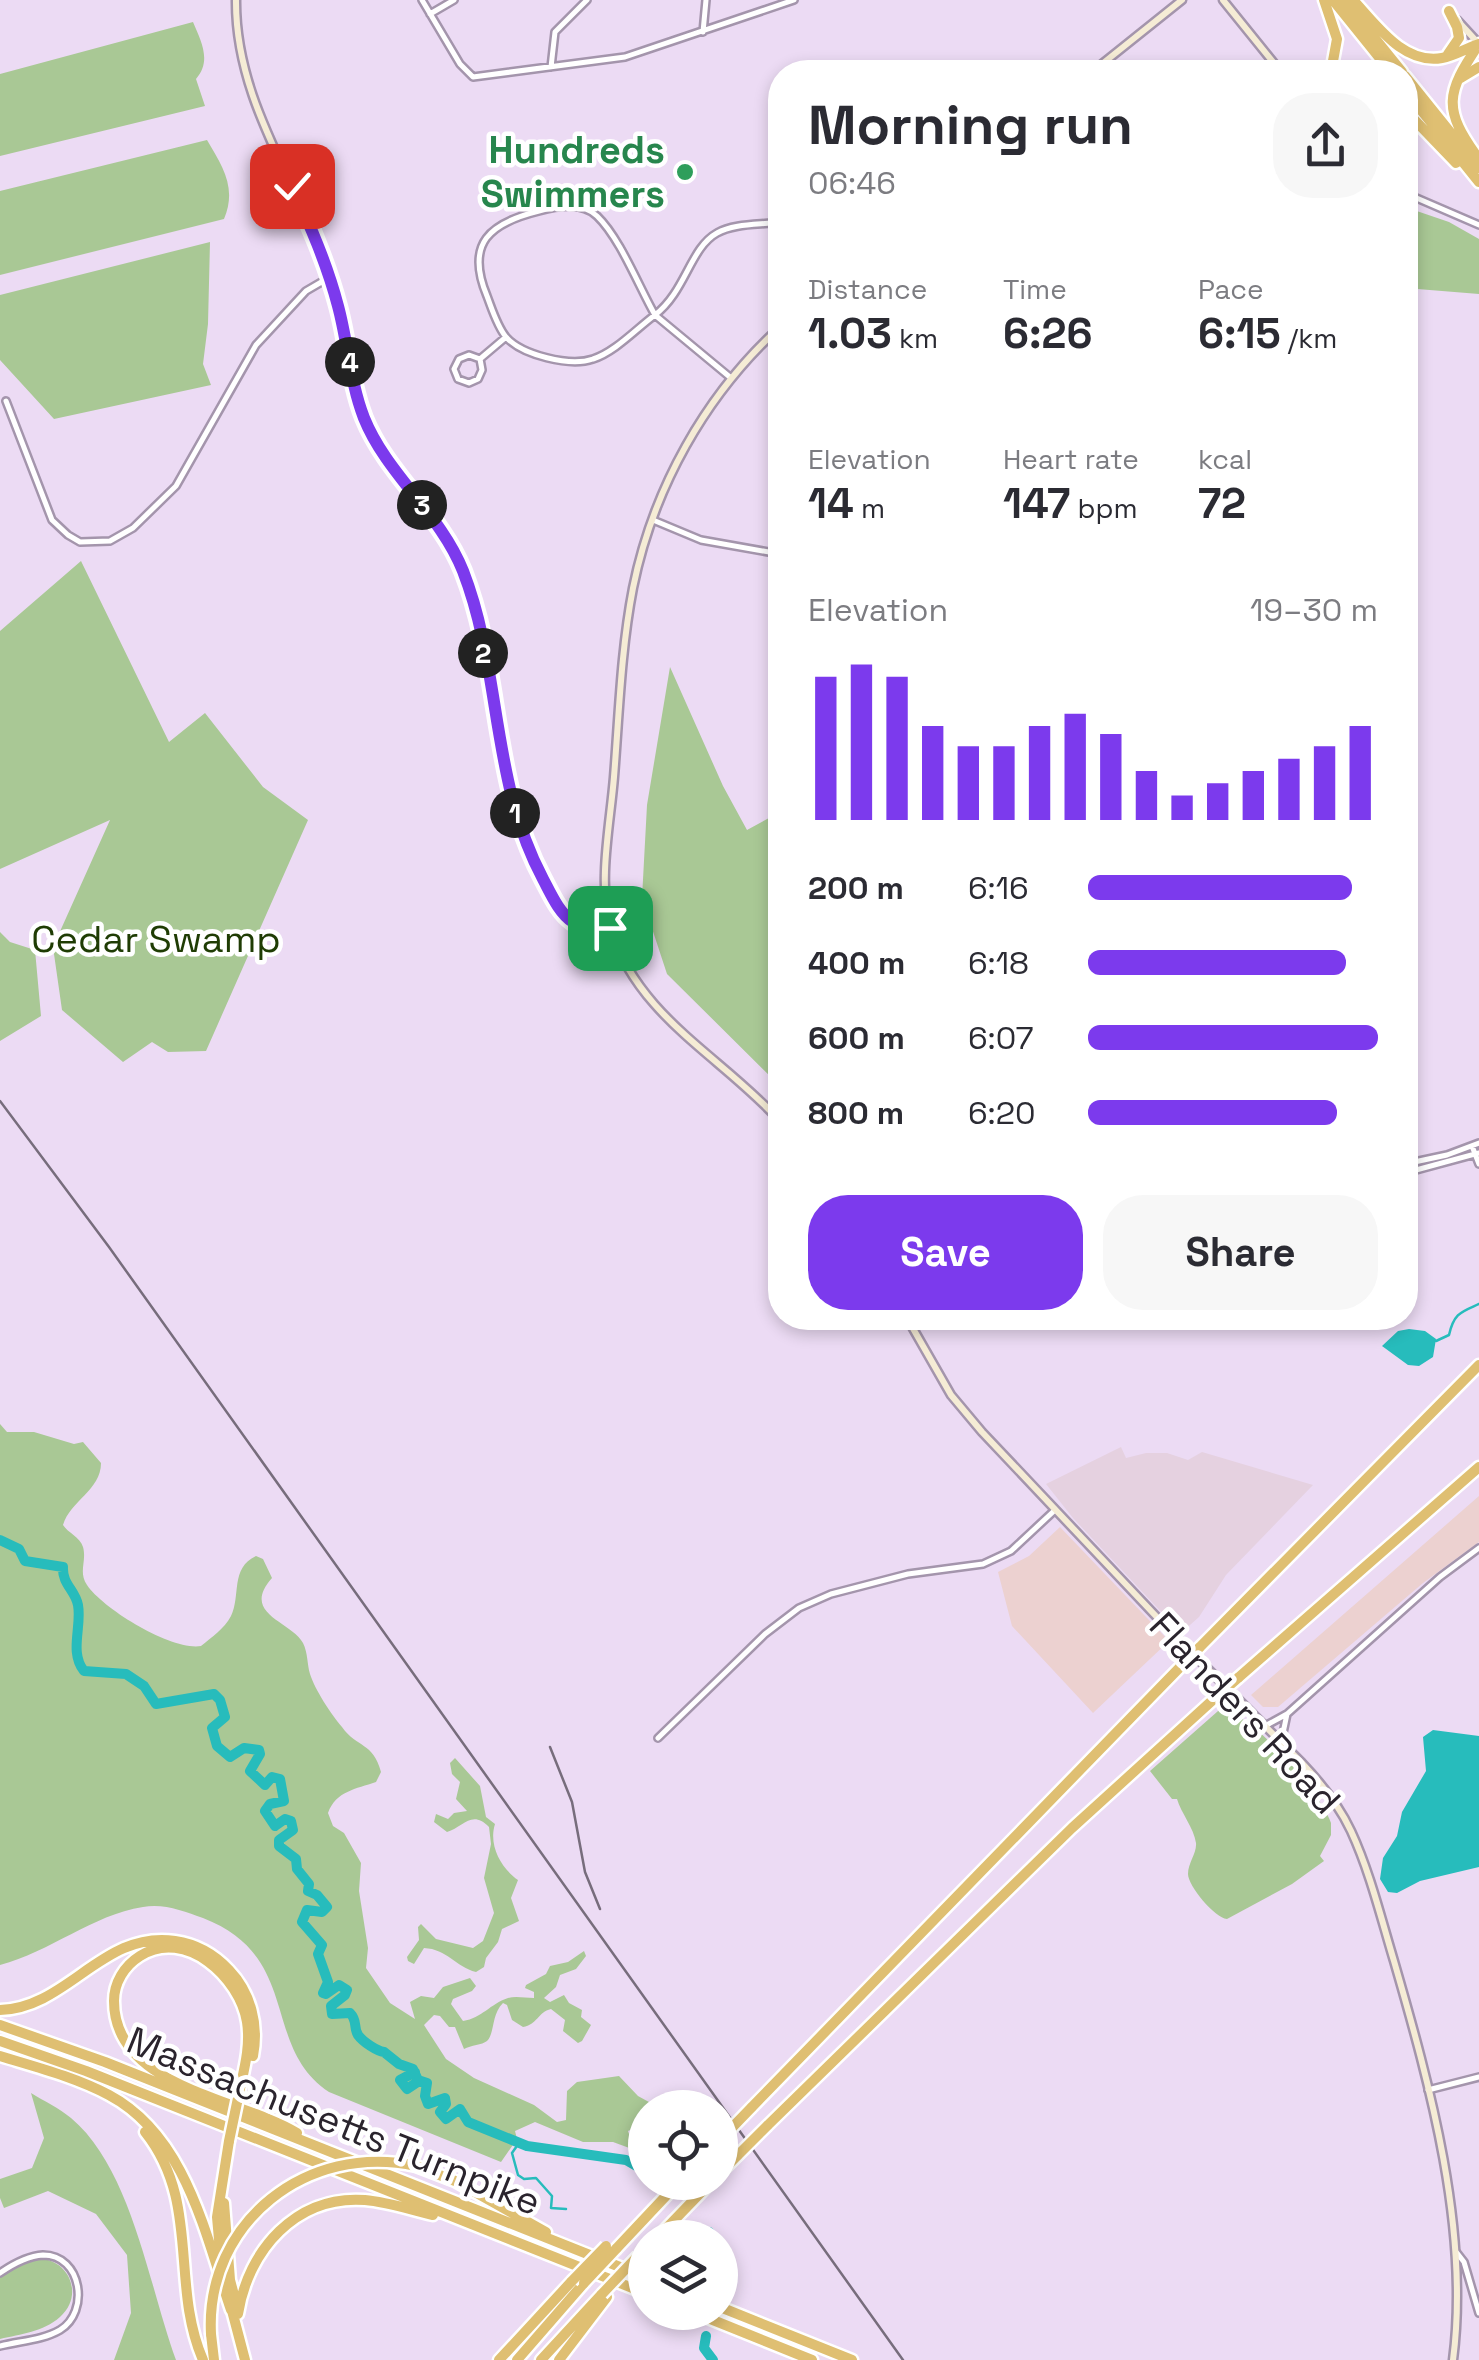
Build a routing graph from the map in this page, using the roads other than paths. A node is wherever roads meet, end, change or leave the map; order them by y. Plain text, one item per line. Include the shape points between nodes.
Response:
1 (236, 0) edge
2 (422, 0) edge
3 (454, 0) edge
4 (587, 0) edge
5 (706, 0) edge
6 (794, 0) edge
7 (1182, 0) edge
8 (1226, 0) edge
9 (1324, 0) edge
10 (1333, 0) edge
11 (1344, 0) edge
12 (1353, 0) edge
13 (1440, 0) edge
14 (1449, 11) junction
15 (430, 14) junction
16 (702, 32) junction
17 (1479, 44) edge
18 (1442, 58) junction
19 (1107, 60) edge
20 (1272, 60) edge
21 (1333, 60) edge
22 (1381, 60) edge
23 (1393, 60) edge
24 (550, 67) junction
25 (1479, 68) edge
26 (1455, 83) junction
27 (1418, 92) edge
28 (1418, 107) edge
29 (1418, 123) edge
30 (1479, 158) edge
31 (1479, 168) edge
32 (1479, 185) edge
33 (1418, 199) edge
34 (768, 224) edge
35 (1479, 225) edge
36 (330, 277) junction
37 (655, 315) junction
38 (506, 337) junction
39 (768, 339) edge
40 (480, 359) junction
41 (731, 378) junction
42 (6, 401) dead end
43 (652, 520) junction
44 (768, 552) edge
45 (610, 928) junction
46 (768, 1108) edge
47 (1476, 1145) edge
48 (1477, 1154) edge
49 (1418, 1161) edge
50 (1479, 1164) edge
51 (1418, 1170) edge
52 (914, 1330) edge
53 (1479, 1364) edge
54 (1479, 1467) edge
55 (1055, 1510) junction
56 (1479, 1548) edge
57 (1287, 1714) junction
58 (1265, 1726) junction
59 (658, 1738) dead end
60 (1286, 1746) junction
61 (0, 2010) edge
62 (0, 2025) edge
63 (0, 2041) edge
64 (0, 2056) edge
65 (62, 2077) junction
66 (1479, 2077) edge
67 (1428, 2090) junction
68 (240, 2100) junction
69 (738, 2121) edge
70 (323, 2148) junction
71 (738, 2155) edge
72 (662, 2200) edge
73 (693, 2200) edge
74 (674, 2220) edge
75 (471, 2225) junction
76 (611, 2247) junction
77 (1454, 2251) junction
78 (581, 2252) junction
79 (628, 2269) edge
80 (628, 2271) edge
81 (0, 2273) edge
82 (628, 2286) edge
83 (605, 2295) junction
84 (235, 2312) junction
85 (1479, 2313) edge
86 (738, 2314) edge
87 (738, 2330) edge
88 (0, 2346) edge
89 (202, 2360) edge
90 (214, 2360) edge
91 (249, 2360) edge
92 (499, 2360) edge
93 (516, 2360) edge
94 (541, 2360) edge
95 (559, 2360) edge
96 (812, 2360) edge
97 (852, 2360) edge
98 (1452, 2360) edge

1 - 36 main road via 248,85
2 - 15 street
3 - 15 street
4 - 24 street via 554,32
5 - 16 street
6 - 16 street
7 - 19 main road
8 - 20 main road
9 - 21 highway via 1337,39
10 - 22 highway
11 - 23 highway
12 - 18 highway via 1398,46
13 - 14 main road
14 - 17 main road
14 - 18 highway via 1458,38
15 - 24 street via 473,76
16 - 24 street via 625,57
18 - 26 highway via 1479,44
25 - 26 highway
26 - 30 highway via 1454,112
27 - 31 highway
28 - 32 highway
29 - 32 highway
33 - 35 street
34 - 37 street via 713,235 676,296
36 - 42 street via 256,344 176,486 110,540 80,542 52,520
36 - 45 main road via 364,418 447,539 467,583 508,790 525,842 569,918
37 - 38 street via 604,354 584,361 526,350
37 - 38 street via 605,225 591,211 561,206 498,225 478,254 480,280
37 - 41 street
38 - 40 street
39 - 41 main road
40 - 40 street via 459,359 458,379 478,379
41 - 43 main road via 690,438
43 - 44 street via 701,540
43 - 45 main road via 625,644 605,889
45 - 46 main road via 628,973 652,1006
47 - 48 street
47 - 49 street
48 - 50 street
48 - 51 street
52 - 55 main road, Flanders Road via 958,1404
53 - 69 highway, bridge
54 - 71 highway, bridge via 1084,1817
55 - 58 main road, Flanders Road
55 - 59 street via 1011,1551 984,1564 908,1574 799,1608
56 - 57 street
57 - 58 street
57 - 60 street
58 - 60 main road, Flanders Road
60 - 67 main road, Flanders Road via 1326,1791 1357,1846
61 - 68 highway via 43,2001 124,1947 163,1940 192,1946 226,1967 252,2010 256,2039
62 - 70 highway, Massachusetts Turnpike
63 - 75 highway, Massachusetts Turnpike
64 - 65 highway
65 - 84 highway via 114,2098 163,2143 186,2183
65 - 89 highway via 126,2112 166,2163 180,2207 190,2318
66 - 67 street
67 - 77 main road, Flanders Road
68 - 70 highway via 248,2034 230,1982 188,1952 158,1949 138,1958 120,1977 114,2000 122,2035 138,2058 165,2078 286,2126
68 - 84 highway, bridge via 224,2221
70 - 78 highway, Massachusetts Turnpike
72 - 76 highway
73 - 74 highway
75 - 82 highway, Massachusetts Turnpike
75 - 84 highway via 368,2200 312,2209 262,2249
76 - 92 highway, bridge
76 - 93 highway, bridge
77 - 85 street via 1464,2262
77 - 98 main road, Flanders Road
78 - 80 highway, Massachusetts Turnpike
78 - 90 highway, bridge via 416,2166 344,2164 308,2174 274,2194 225,2257 212,2301
79 - 83 highway, bridge
81 - 88 street via 42,2255 74,2273 78,2287 72,2320 58,2331
83 - 94 highway
83 - 95 highway
84 - 91 highway
86 - 97 highway
87 - 96 highway

